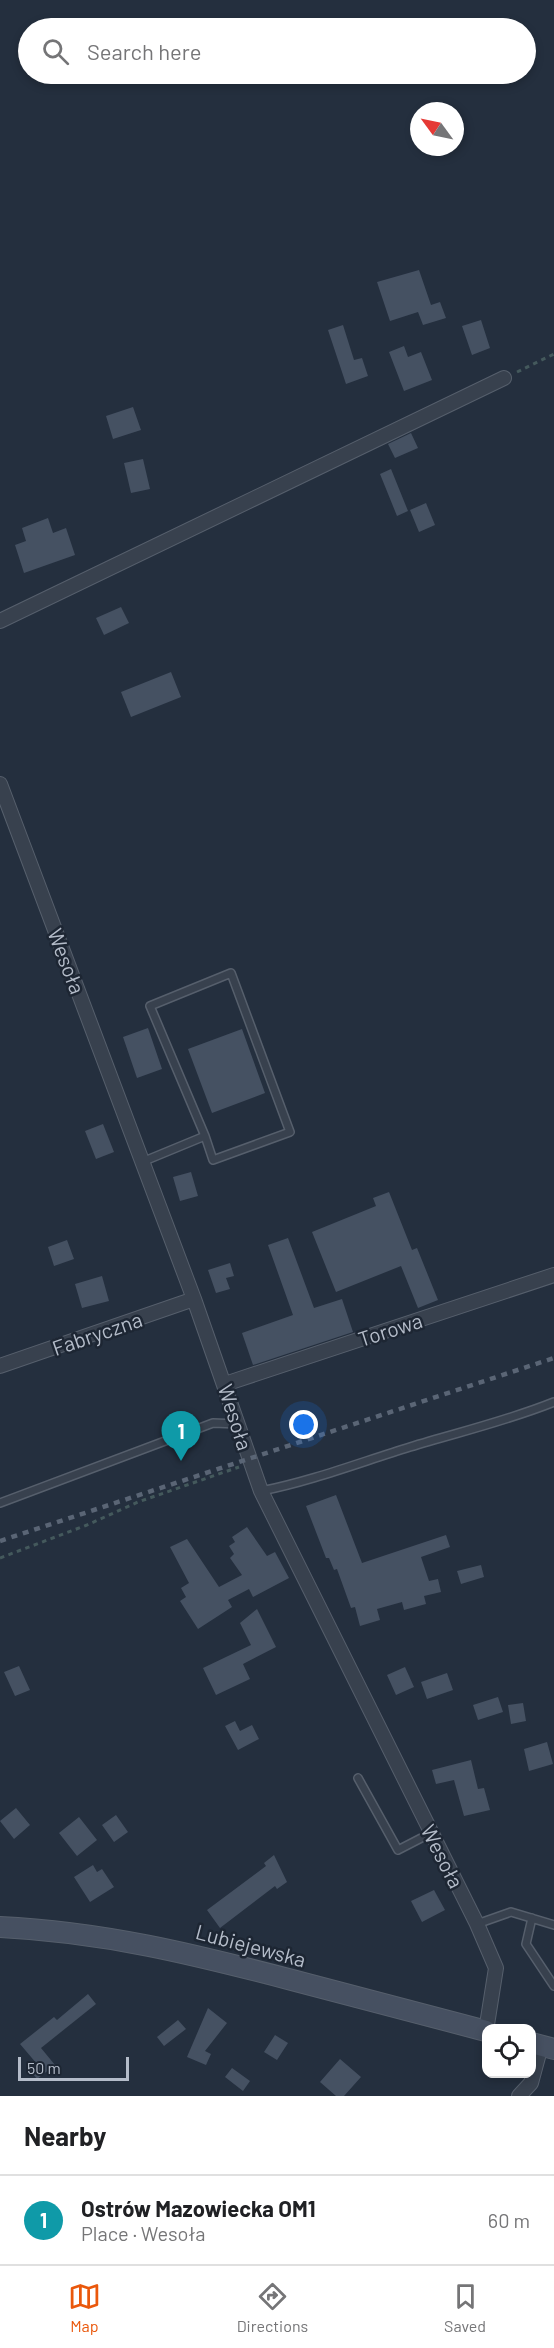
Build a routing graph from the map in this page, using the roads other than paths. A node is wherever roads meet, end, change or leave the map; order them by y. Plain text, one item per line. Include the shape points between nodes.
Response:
1 (504, 378) road end
2 (0, 621) edge
3 (0, 784) edge
4 (205, 1136) junction
5 (142, 1162) junction
6 (554, 1275) edge
7 (194, 1299) junction
8 (0, 1366) edge
9 (225, 1384) junction
10 (554, 1401) edge
11 (238, 1424) junction
12 (261, 1491) junction
13 (0, 1503) edge
14 (358, 1778) dead end
15 (431, 1833) junction
16 (532, 1918) junction
17 (477, 1924) junction
18 (554, 1924) edge
19 (0, 1927) edge
20 (554, 1986) edge
21 (487, 2024) edge
22 (482, 2030) edge
23 (542, 2046) edge
24 (519, 2096) edge

1 - 2 street
3 - 5 street, Wesoła
4 - 4 lane via 213,1160 291,1132 231,973 150,1006
4 - 5 lane
5 - 7 street, Wesoła
6 - 9 street, Torowa
7 - 8 street, Fabryczna
7 - 9 street, Wesoła
9 - 11 street, Wesoła
10 - 12 lane via 484,1427
11 - 12 street, Wesoła
11 - 13 lane via 213,1423
12 - 15 street, Wesoła
14 - 15 lane via 398,1850
15 - 17 street, Wesoła
16 - 17 lane via 511,1912
16 - 18 lane
16 - 20 lane via 526,1944
17 - 21 street, Wesoła via 496,1968
19 - 22 main road, Lubiejewska via 125,1940 180,1951
23 - 24 street via 531,2083

